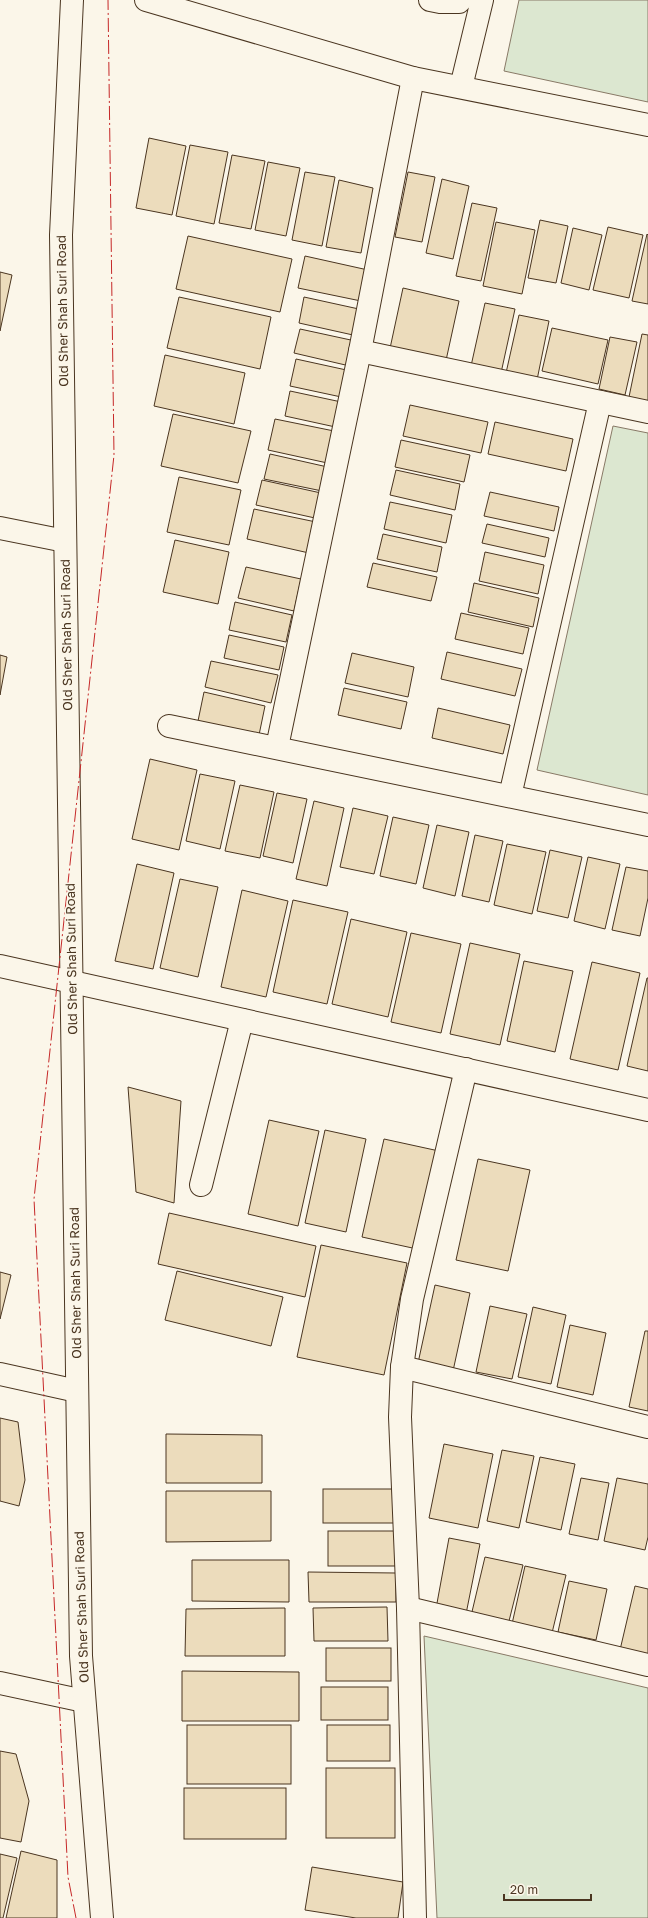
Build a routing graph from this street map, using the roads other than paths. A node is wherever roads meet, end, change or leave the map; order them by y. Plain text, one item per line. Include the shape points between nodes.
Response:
1 (72, 0) edge
2 (146, 0) edge
3 (430, 0) edge
4 (461, 0) edge
5 (482, 0) edge
6 (413, 78) junction
7 (461, 87) junction
8 (648, 125) edge
9 (360, 351) junction
10 (600, 402) junction
11 (648, 412) edge
12 (0, 528) edge
13 (65, 541) junction
14 (169, 726) dead end
15 (277, 747) junction
16 (510, 796) junction
17 (648, 825) edge
18 (0, 966) edge
19 (71, 981) junction
20 (242, 1020) junction
21 (466, 1069) junction
22 (648, 1110) edge
23 (201, 1185) dead end
24 (402, 1367) junction
25 (0, 1374) edge
26 (77, 1391) junction
27 (648, 1427) edge
28 (408, 1608) junction
29 (648, 1665) edge
30 (0, 1683) edge
31 (84, 1701) junction
32 (102, 1918) edge
33 (415, 1918) edge

1 - 13 street, Old Sher Shah Suri Road via 61,235
2 - 6 street
3 - 4 street
5 - 7 street
6 - 7 street
6 - 9 street
7 - 8 street
9 - 10 street
9 - 15 street
10 - 11 street
10 - 16 street
12 - 13 street
13 - 19 street, Old Sher Shah Suri Road
14 - 15 street
15 - 16 street
16 - 17 street
18 - 19 street
19 - 20 street
19 - 26 street, Old Sher Shah Suri Road
20 - 21 street
20 - 23 street
21 - 22 street
21 - 24 street via 412,1299
24 - 27 street
24 - 28 street via 400,1417
25 - 26 street
26 - 31 street, Old Sher Shah Suri Road
28 - 29 street
28 - 33 street
30 - 31 street
31 - 32 street, Old Sher Shah Suri Road

